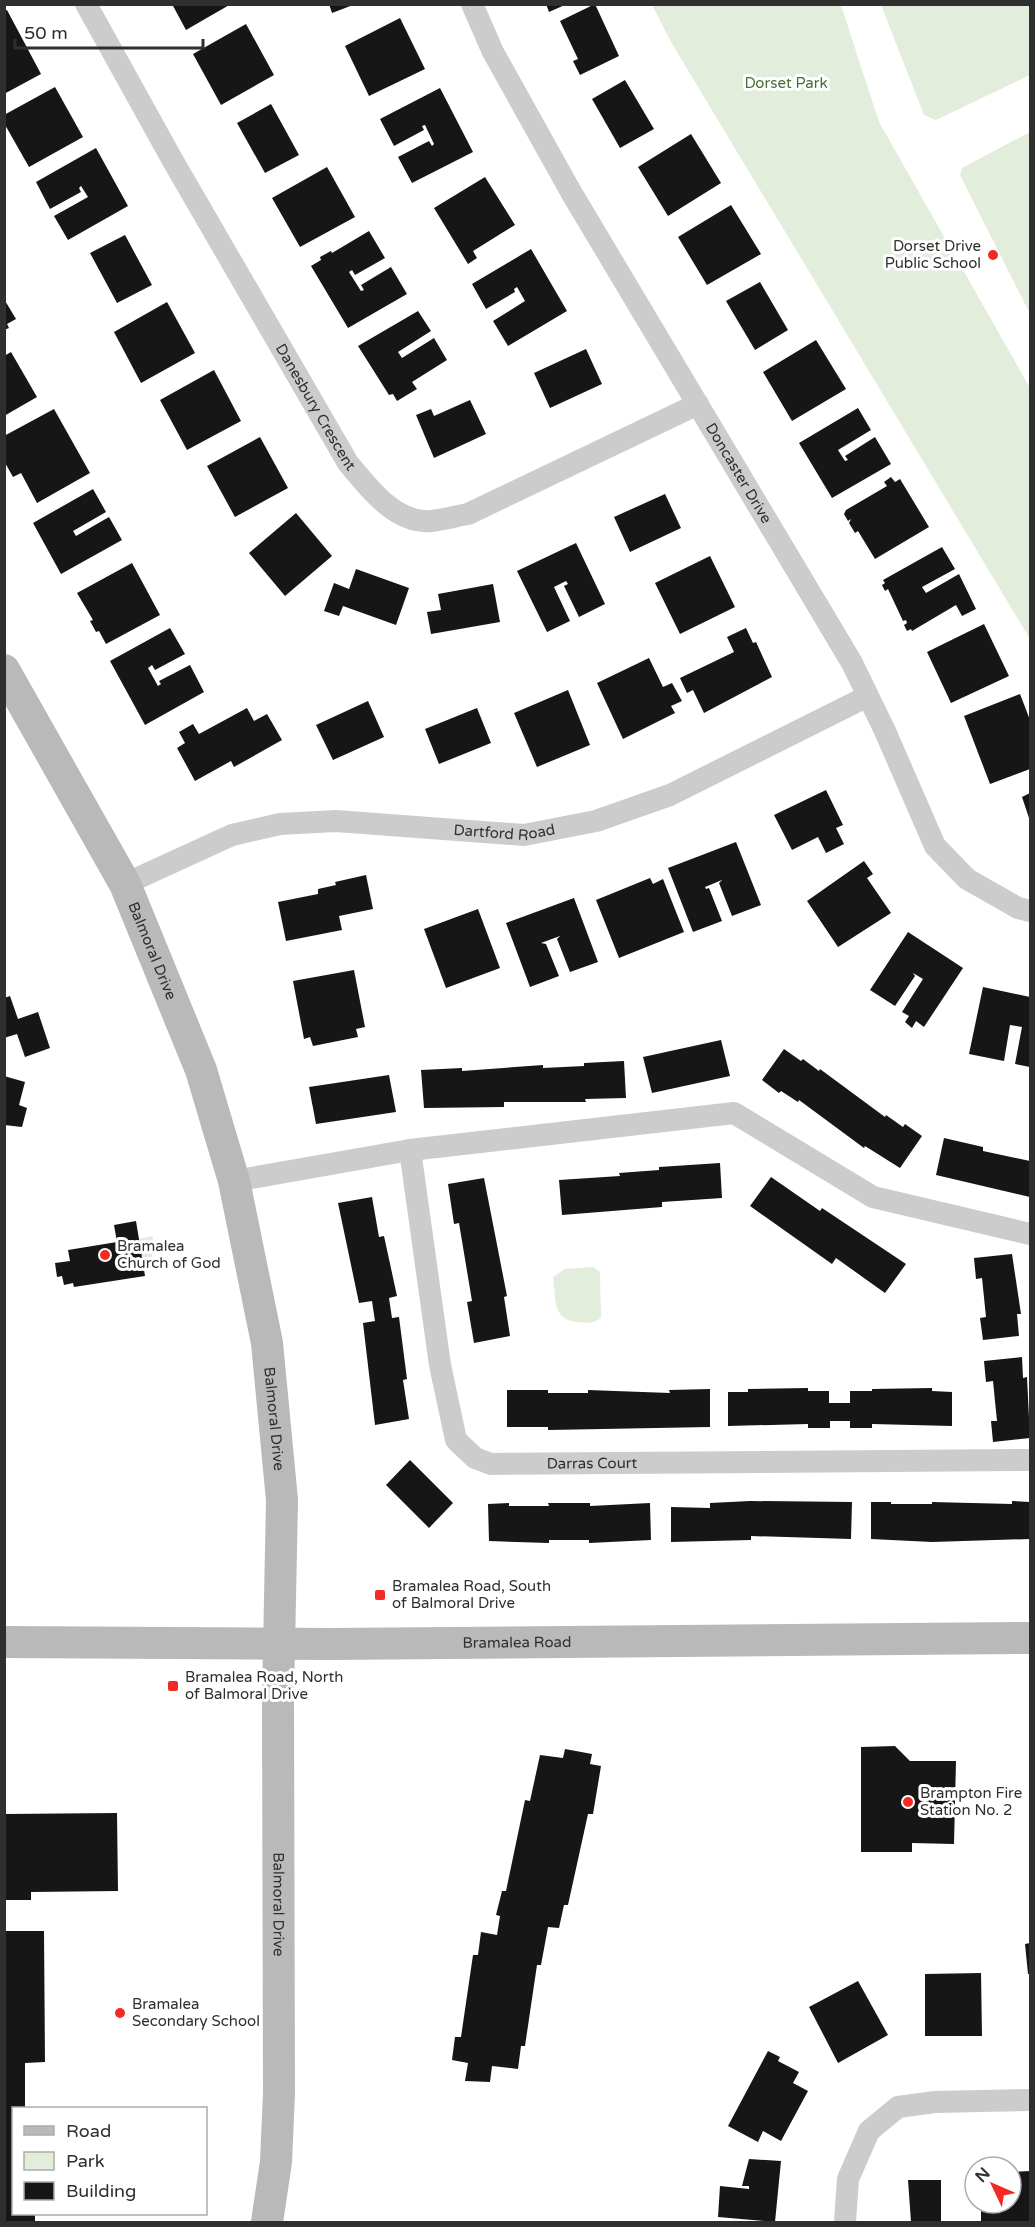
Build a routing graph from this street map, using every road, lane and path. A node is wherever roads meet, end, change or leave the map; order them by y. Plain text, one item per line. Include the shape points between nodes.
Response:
1 (86, 4) edge
2 (472, 4) edge
3 (699, 404) junction
4 (8, 686) edge
5 (868, 696) junction
6 (124, 884) junction
7 (1030, 910) edge
8 (410, 1150) junction
9 (234, 1181) junction
10 (1030, 1234) edge
11 (1030, 1460) edge
12 (1030, 1638) edge
13 (4, 1642) edge
14 (278, 1644) junction
15 (1030, 2100) edge
16 (267, 2223) edge
17 (845, 2223) edge

1 - 3 street, Danesbury Crescent via 172,161 348,463 372,492 399,514 428,521 468,514
2 - 3 street, Doncaster Drive via 493,52 571,192
3 - 5 street, Doncaster Drive
4 - 6 street, Balmoral Drive
5 - 6 street, Dartford Road via 670,795 596,821 524,834 336,821 280,825 232,835
5 - 7 street, Doncaster Drive via 934,846 967,879 1018,908
6 - 9 street, Balmoral Drive via 201,1070
8 - 9 street
8 - 10 street via 734,1113 873,1197
8 - 11 street, Darras Court via 440,1365 456,1440 475,1458 491,1464
9 - 14 street, Balmoral Drive via 267,1343 275,1424 282,1500
12 - 14 street, Bramalea Road
13 - 14 street, Bramalea Road
14 - 16 street, Balmoral Drive via 279,2092 276,2162
15 - 17 street via 935,2102 898,2107 869,2131 848,2179

